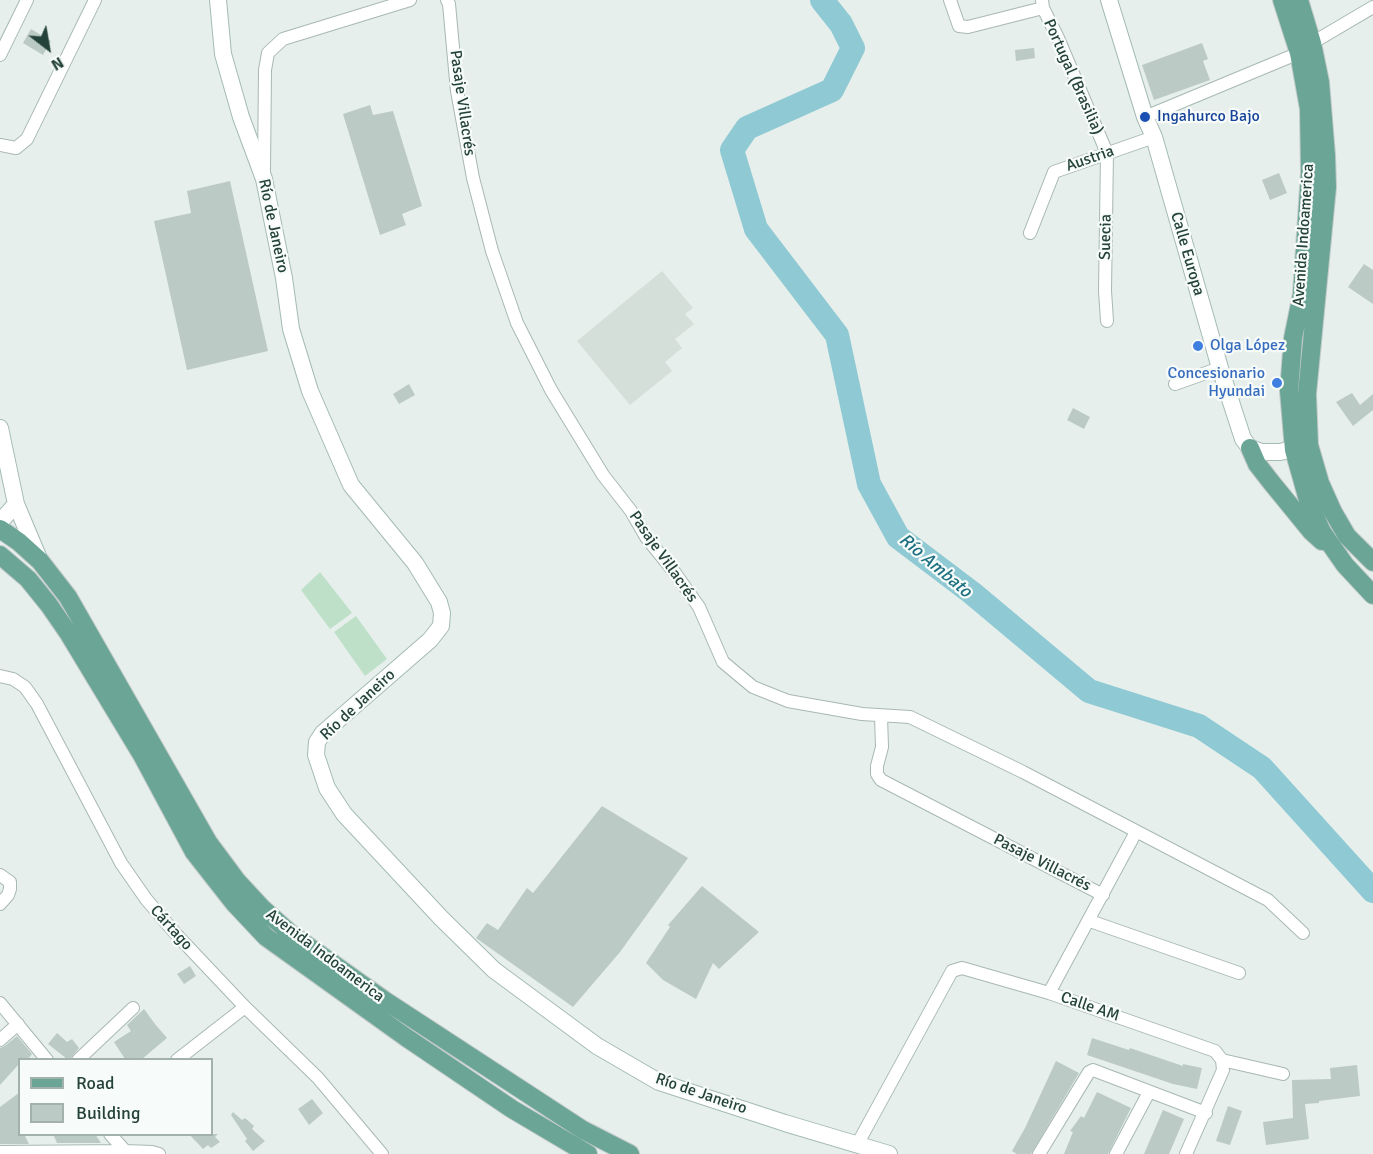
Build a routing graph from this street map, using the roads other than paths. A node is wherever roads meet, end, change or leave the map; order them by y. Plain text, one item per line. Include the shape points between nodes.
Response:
1 (27, 0) edge
2 (94, 0) edge
3 (218, 0) edge
4 (410, 0) edge
5 (447, 0) edge
6 (950, 0) edge
7 (1109, 0) edge
8 (1282, 0) edge
9 (1299, 0) edge
10 (1042, 4) edge
11 (1373, 7) edge
12 (1306, 48) junction
13 (0, 55) edge
14 (1145, 117) junction
15 (1154, 137) junction
16 (0, 145) edge
17 (1107, 153) junction
18 (264, 179) junction
19 (1030, 233) dead end
20 (1107, 321) dead end
21 (1220, 368) junction
22 (1175, 384) dead end
23 (0, 428) edge
24 (1301, 447) junction
25 (1250, 448) junction
26 (16, 504) junction
27 (0, 522) edge
28 (0, 529) edge
29 (1333, 547) junction
30 (0, 555) edge
31 (40, 561) junction
32 (1373, 562) edge
33 (1373, 595) edge
34 (0, 676) edge
35 (881, 716) junction
36 (1136, 832) junction
37 (0, 875) edge
38 (1103, 895) junction
39 (0, 904) edge
40 (1090, 921) junction
41 (1303, 933) dead end
42 (1239, 973) dead end
43 (1049, 993) junction
44 (0, 1003) edge
45 (246, 1007) junction
46 (133, 1008) dead end
47 (18, 1024) junction
48 (0, 1040) edge
49 (46, 1058) edge
50 (79, 1058) edge
51 (178, 1058) edge
52 (1222, 1060) junction
53 (1283, 1074) dead end
54 (1149, 1092) junction
55 (1206, 1113) junction
56 (112, 1136) edge
57 (858, 1143) junction
58 (0, 1152) edge
59 (126, 1152) edge
60 (159, 1154) edge
61 (382, 1154) edge
62 (588, 1154) edge
63 (630, 1154) edge
64 (890, 1154) edge
65 (1039, 1154) edge
66 (1116, 1154) edge
67 (1186, 1154) edge

1 - 13 street
2 - 16 street via 27,139 16,148
3 - 18 street, Río de Janeiro via 224,54 241,117
4 - 18 street via 283,39 268,53
5 - 35 street, Pasaje Villacrés via 457,91 489,240 517,323 551,390 603,475 699,607 723,662 753,687 788,701
6 - 10 street via 959,26 968,27
7 - 14 street, Calle Europa
8 - 12 main road, Avenida Indoamerica
9 - 12 main road, Avenida Indoamerica
10 - 17 street, Portugal (Brasilia)
11 - 12 street
12 - 14 street
12 - 24 main road, Avenida Indoamerica via 1310,173 1302,294 1293,338 1289,391
14 - 15 street, Calle Europa
15 - 17 street, Austria
15 - 21 street, Calle Europa
17 - 19 street, Austria via 1054,172
17 - 20 street, Suecia
18 - 57 street, Río de Janeiro via 291,329 310,391 351,485 416,563 442,613 441,627 430,640 317,742 316,755 327,788 344,814 494,970 597,1046 658,1082
21 - 22 street
21 - 25 street, Calle Europa via 1243,440
23 - 26 street
24 - 25 street via 1262,452
24 - 29 main road, Avenida Indoamerica via 1308,500
24 - 32 main road, Avenida Indoamerica via 1347,536
25 - 29 main road via 1257,464 1311,531
26 - 27 street
26 - 31 street
28 - 31 main road, Avenida Indoamerica
29 - 33 main road, Avenida Indoamerica
30 - 62 main road, Avenida Indoamerica via 50,605 142,755 194,852 266,937 512,1109
31 - 63 main road, Avenida Indoamerica via 68,597 208,842 262,909 384,1000 583,1130
34 - 45 street, Cártago via 25,687 37,704 121,863 146,899
35 - 36 street via 910,717
35 - 38 street, Pasaje Villacrés via 882,747 877,774 881,780
36 - 38 street
36 - 41 street via 1268,900
37 - 39 street via 10,882 10,889
38 - 40 street
40 - 42 street
40 - 43 street
43 - 52 street, Calle AM via 1215,1051
43 - 57 street, Calle AM via 962,968 952,971
44 - 47 street
45 - 51 street
45 - 61 street, Cártago via 318,1078
46 - 50 street
47 - 48 street
47 - 49 street
52 - 53 street, Calle AM
52 - 55 street via 1223,1070
54 - 55 street
54 - 65 street via 1089,1072
54 - 66 street
55 - 67 street
56 - 59 street
57 - 64 street, Río de Janeiro
58 - 59 street
59 - 60 street

